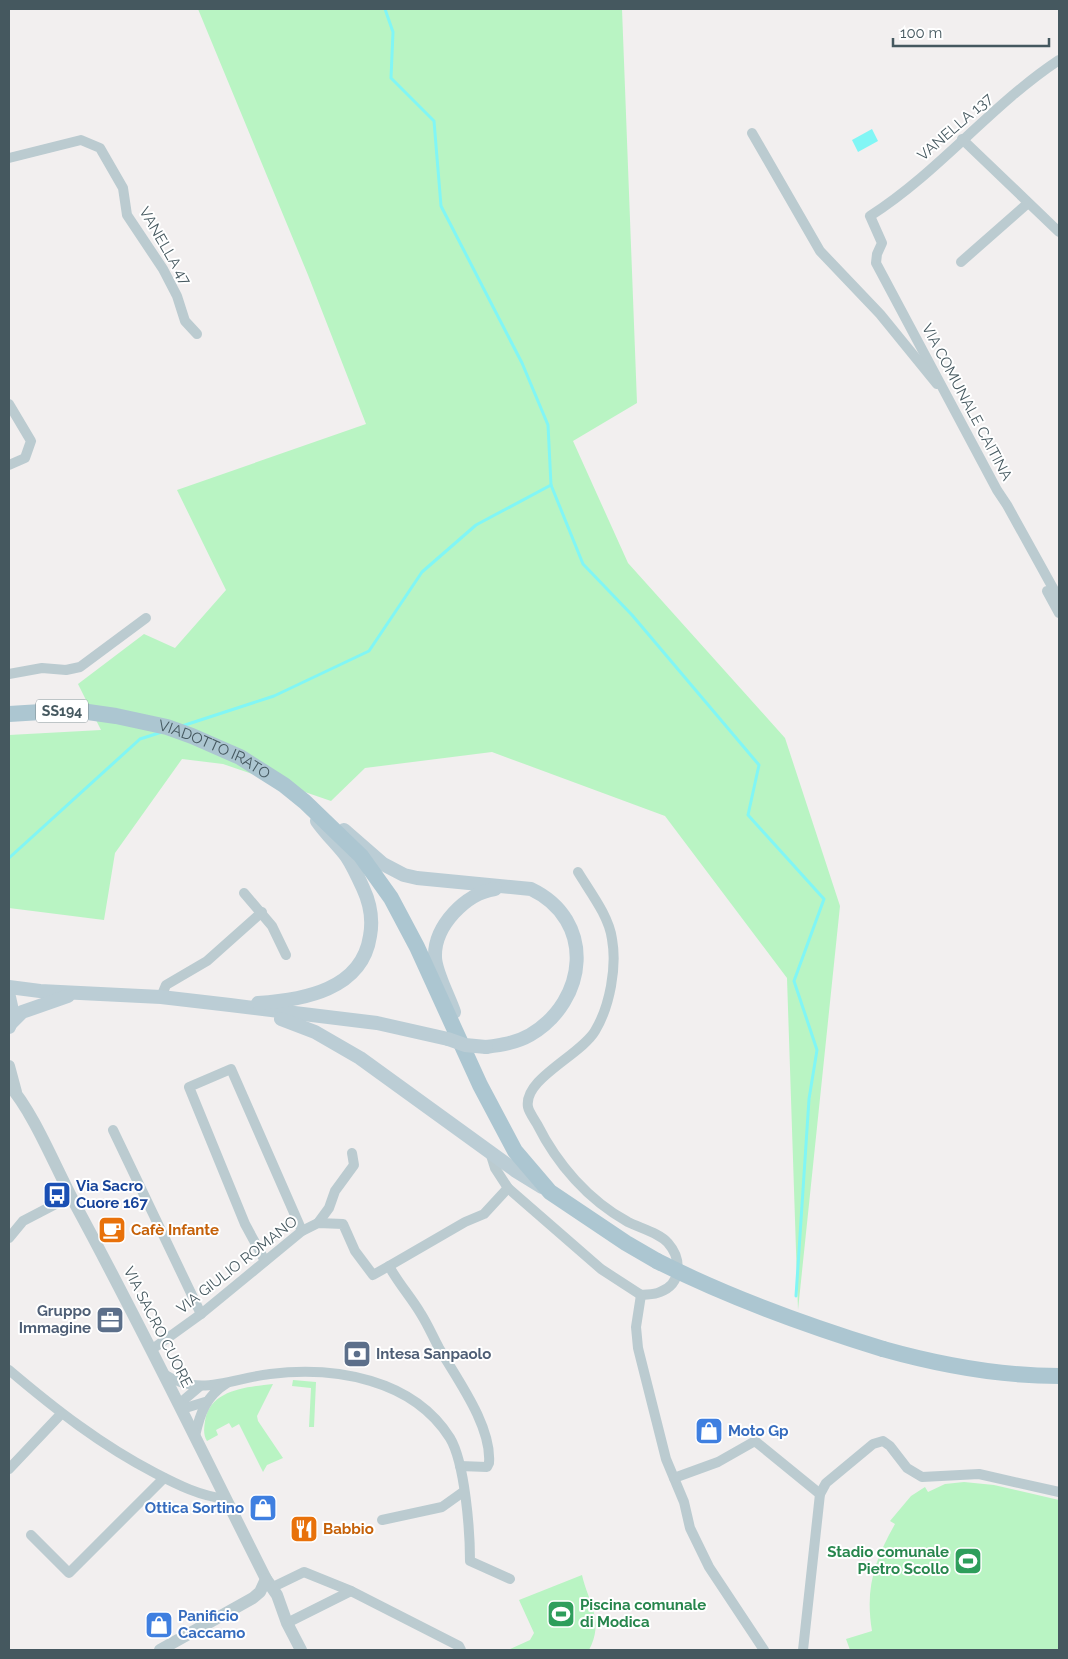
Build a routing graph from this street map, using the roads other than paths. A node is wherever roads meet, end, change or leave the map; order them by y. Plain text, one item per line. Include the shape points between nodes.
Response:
1 (1059, 60) edge
2 (752, 133) dead end
3 (962, 139) junction
4 (9, 158) edge
5 (1028, 203) junction
6 (870, 216) joint
7 (1059, 232) edge
8 (960, 262) dead end
9 (197, 334) dead end
10 (943, 390) junction
11 (9, 404) edge
12 (9, 466) edge
13 (996, 490) junction
14 (1059, 598) edge
15 (1059, 613) edge
16 (146, 618) dead end
17 (9, 674) edge
18 (9, 714) edge
19 (305, 802) junction
20 (578, 872) dead end
21 (518, 886) junction
22 (244, 893) dead end
23 (262, 912) junction
24 (286, 955) dead end
25 (9, 987) edge
26 (80, 993) junction
27 (9, 997) edge
28 (161, 997) junction
29 (230, 1005) junction
30 (255, 1010) junction
31 (10, 1026) edge
32 (9, 1066) edge
33 (480, 1085) junction
34 (12, 1089) edge
35 (112, 1130) dead end
36 (490, 1152) junction
37 (352, 1153) dead end
38 (508, 1188) junction
39 (550, 1192) junction
40 (71, 1196) junction
41 (318, 1223) junction
42 (302, 1231) junction
43 (9, 1238) edge
44 (265, 1261) junction
45 (389, 1266) junction
46 (641, 1295) junction
47 (201, 1314) junction
48 (151, 1350) junction
49 (9, 1370) edge
50 (164, 1374) junction
51 (1059, 1376) edge
52 (230, 1382) junction
53 (199, 1386) junction
54 (205, 1402) junction
55 (181, 1406) junction
56 (61, 1414) junction
57 (194, 1436) junction
58 (460, 1466) junction
59 (9, 1469) edge
60 (164, 1478) junction
61 (674, 1478) junction
62 (463, 1492) junction
63 (1059, 1492) edge
64 (820, 1494) junction
65 (226, 1499) junction
66 (382, 1520) dead end
67 (31, 1535) dead end
68 (510, 1579) dead end
69 (270, 1583) junction
70 (351, 1592) junction
71 (253, 1598) junction
72 (280, 1605) junction
73 (287, 1623) junction
74 (160, 1650) edge
75 (301, 1650) edge
76 (461, 1650) edge
77 (764, 1650) edge
78 (803, 1650) edge

1 - 3 street, VANELLA 137
2 - 10 street via 820,251 880,314
3 - 5 street
3 - 6 street, VANELLA 137
4 - 9 street, VANELLA 47 via 81,140 100,148 123,188 127,215 163,269 185,321
5 - 7 street
5 - 8 street
6 - 10 street, VIA COMUNALE CAITINA via 882,243 876,263
10 - 13 street, VIA COMUNALE CAITINA
11 - 12 street via 31,441 25,458
13 - 14 street, VIA COMUNALE CAITINA via 1008,505
13 - 15 street via 1002,509
16 - 17 street via 80,667 66,670 42,668
18 - 19 main road, VIADOTTO IRATO / SS194 via 74,710 167,727 216,746 262,771
19 - 21 main road via 328,815 383,864 399,873 416,878
19 - 29 main road via 347,858 364,890 372,920 367,950 349,975 320,993 280,1002
19 - 33 main road, VIADOTTO IRATO via 362,856 391,898
20 - 46 street via 612,937 614,963 606,1004 596,1030 580,1049 541,1077 530,1092 528,1107 545,1140 589,1194 626,1221 667,1241 676,1255 678,1271 674,1282 660,1292
21 - 30 main road, bridge via 545,896 566,919 576,944 572,985 556,1015 530,1036 486,1047 465,1045 377,1023
21 - 33 main road via 489,890 464,903 445,925 436,948 435,958
22 - 23 street
23 - 24 street
23 - 28 street via 207,961 166,985
25 - 26 main road
26 - 28 main road
26 - 31 main road via 22,1012
27 - 31 main road via 12,1006
28 - 29 main road
29 - 30 main road
30 - 36 main road via 300,1025 360,1058
32 - 34 street, VIA SACRO CUORE
33 - 39 main road, VIADOTTO IRATO via 515,1151
34 - 40 street, VIA SACRO CUORE
35 - 47 street
36 - 38 street via 495,1168
36 - 39 main road
37 - 41 street via 354,1165
38 - 45 street via 484,1214
38 - 46 street via 601,1269
39 - 51 main road, VIADOTTO IRATO, bridge via 626,1244 657,1261 790,1320 962,1368
40 - 43 street via 23,1222
40 - 48 street, VIA SACRO CUORE
41 - 42 street, VIA GIULIO ROMANO
41 - 45 street, VIA GIULIO ROMANO via 343,1224 355,1251 373,1275
42 - 44 street, VIA GIULIO ROMANO
42 - 44 street via 231,1069 189,1086 245,1224
44 - 47 street, VIA GIULIO ROMANO
45 - 58 street via 456,1372 485,1432 490,1458 487,1467
46 - 61 street via 636,1327 638,1348 654,1417
47 - 48 street, VIA GIULIO ROMANO
48 - 50 street, VIA SACRO CUORE
49 - 56 street
50 - 53 street via 180,1383
50 - 55 street, VIA SACRO CUORE
52 - 53 street
52 - 54 street
52 - 58 street via 299,1372 340,1375 384,1384 423,1407 437,1422 450,1439
53 - 55 street
54 - 55 street
54 - 57 street
55 - 57 street, VIA SACRO CUORE
56 - 59 street
56 - 60 street
57 - 65 street, VIA SACRO CUORE
58 - 62 street
60 - 65 street via 206,1497
60 - 67 street via 69,1573
61 - 64 street via 718,1462 755,1441
61 - 77 street via 690,1528 709,1566
62 - 66 street via 442,1507
62 - 68 street via 470,1530 470,1561
63 - 64 street via 979,1474 922,1477 907,1468 883,1441 873,1444 826,1484
64 - 78 street
65 - 69 street, VIA SACRO CUORE
69 - 70 street via 304,1572
69 - 71 street
69 - 72 street, VIA SACRO CUORE
70 - 73 street
70 - 76 street via 459,1646
71 - 72 street via 270,1599
71 - 74 street
72 - 73 street
73 - 75 street

